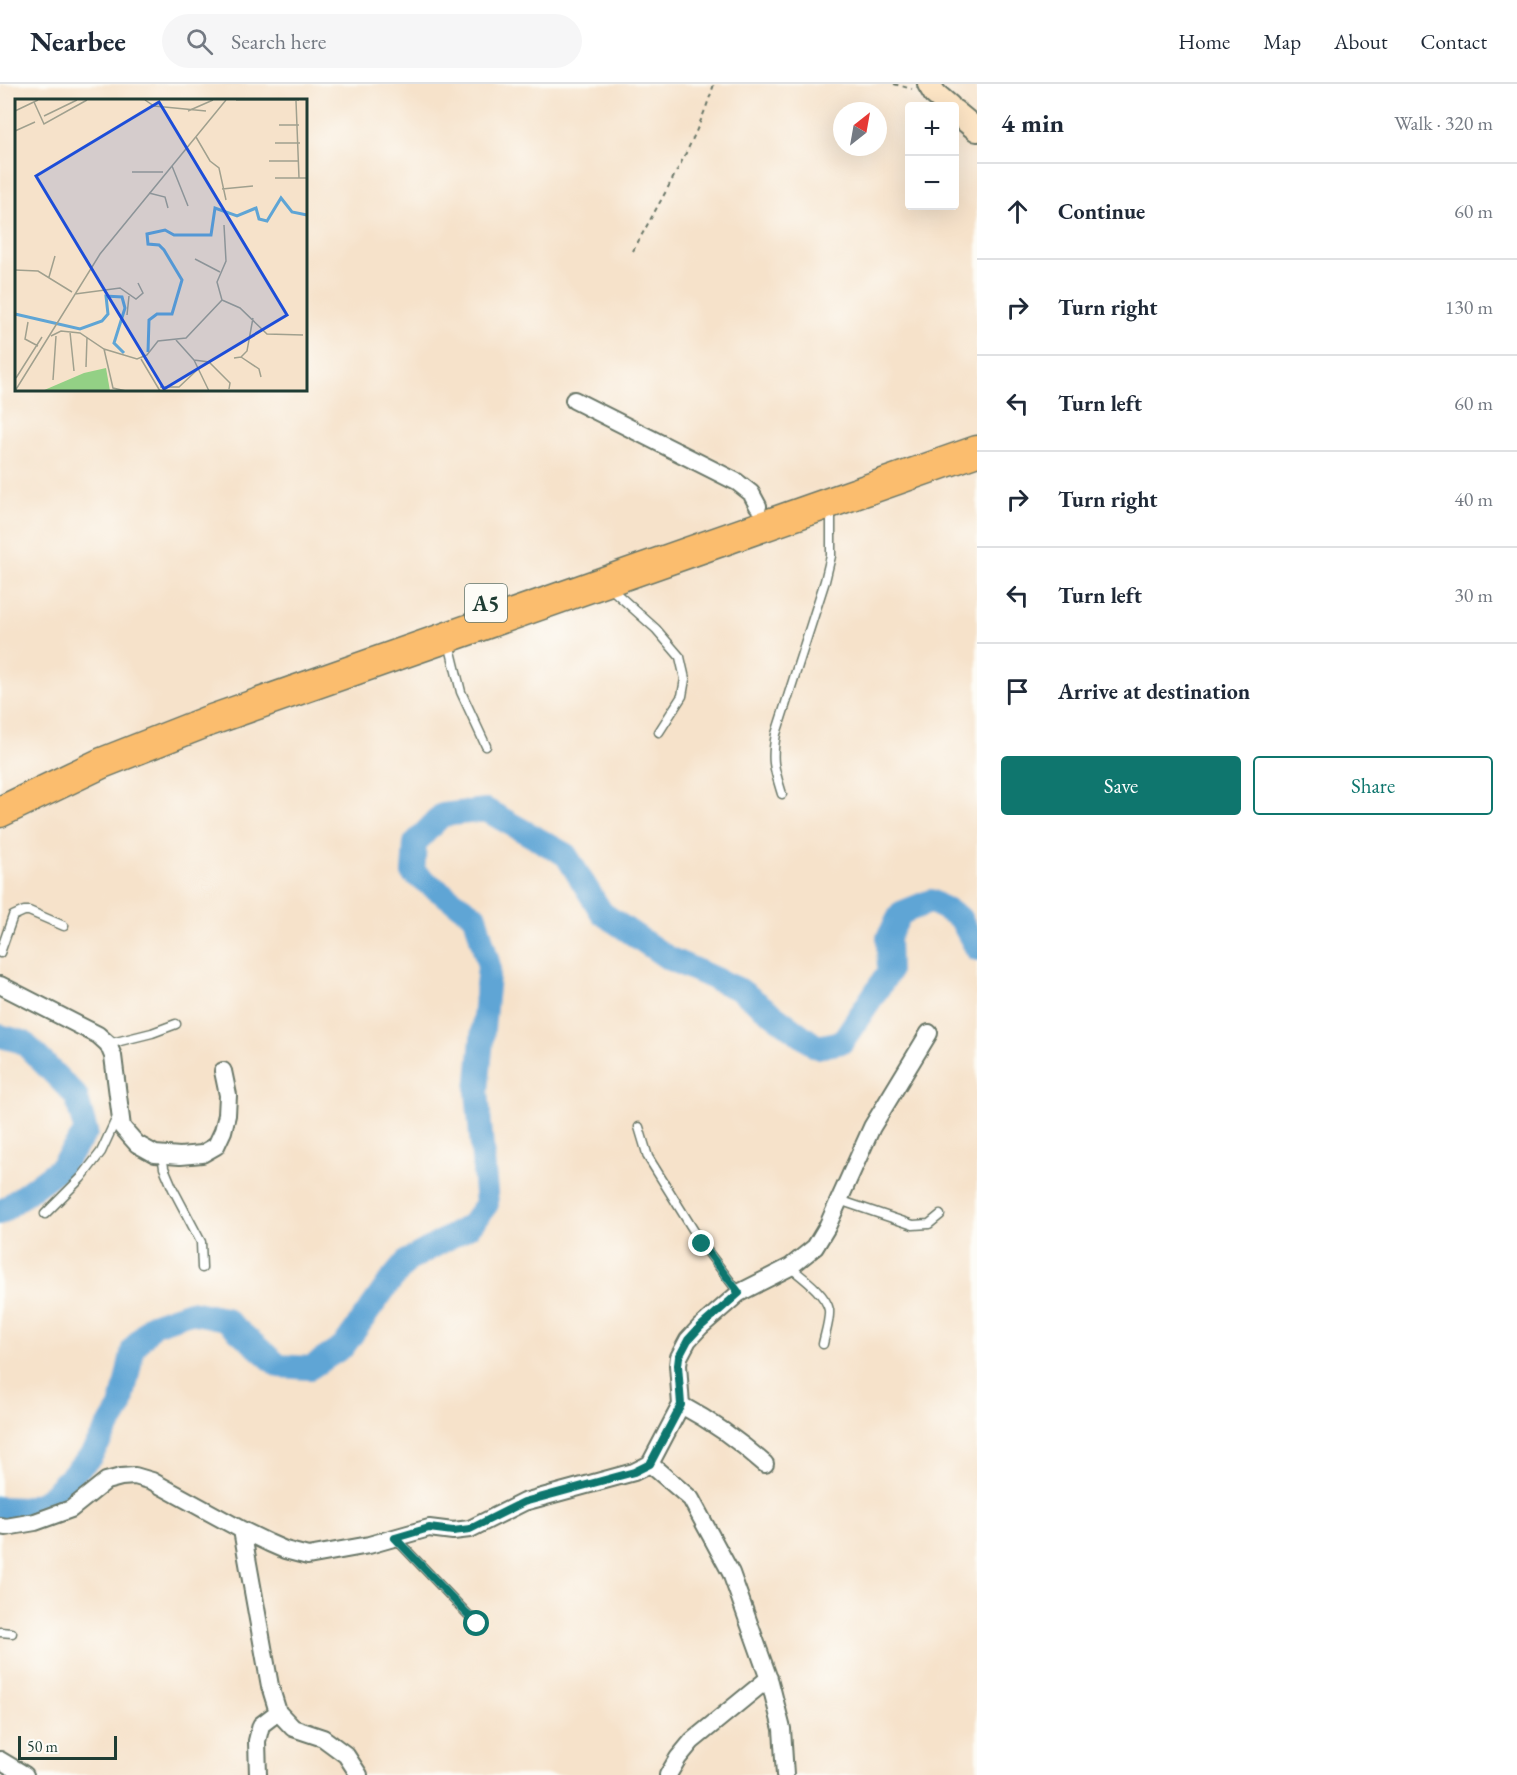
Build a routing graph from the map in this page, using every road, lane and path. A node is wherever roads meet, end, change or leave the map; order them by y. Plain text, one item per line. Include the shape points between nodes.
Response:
1 (714, 84) edge
2 (929, 84) edge
3 (945, 102) edge
4 (959, 115) edge
5 (977, 130) edge
6 (633, 251) dead end
7 (574, 400) dead end
8 (977, 431) edge
9 (977, 451) edge
10 (831, 503) junction
11 (759, 506) junction
12 (604, 582) junction
13 (448, 636) junction
14 (658, 732) dead end
15 (486, 746) dead end
16 (0, 790) edge
17 (782, 794) dead end
18 (0, 812) edge
19 (64, 926) dead end
20 (0, 953) edge
21 (0, 985) edge
22 (176, 1024) dead end
23 (929, 1033) dead end
24 (108, 1044) junction
25 (223, 1071) dead end
26 (119, 1112) junction
27 (639, 1127) dead end
28 (162, 1154) junction
29 (839, 1200) junction
30 (45, 1214) dead end
31 (940, 1215) dead end
32 (790, 1267) junction
33 (202, 1268) dead end
34 (739, 1293) junction
35 (824, 1344) dead end
36 (681, 1405) junction
37 (650, 1464) junction
38 (765, 1464) dead end
39 (0, 1526) edge
40 (242, 1530) junction
41 (395, 1538) junction
42 (477, 1624) dead end
43 (0, 1632) edge
44 (12, 1633) dead end
45 (769, 1678) junction
46 (278, 1712) junction
47 (0, 1760) edge
48 (25, 1775) edge
49 (258, 1775) edge
50 (359, 1775) edge
51 (668, 1775) edge
52 (785, 1775) edge

1 - 6 path via 693,140
2 - 3 street
4 - 5 street
7 - 11 street via 737,482 752,493
8 - 11 highway, A5
9 - 10 highway, A5
10 - 12 highway, A5
10 - 17 lane via 831,556 773,750 773,765
11 - 16 highway, A5 via 202,702 91,746
12 - 13 highway, A5
12 - 14 lane via 656,629 680,657 685,679 682,696
13 - 15 lane via 461,692
13 - 18 highway, A5 via 185,730 102,763
19 - 20 lane via 24,911 13,916
21 - 24 street via 98,1035
22 - 24 lane
23 - 29 street via 872,1127
24 - 26 street via 113,1056
25 - 28 street via 227,1115 216,1146 202,1154
26 - 28 street via 122,1127 137,1144
26 - 30 lane via 101,1152
27 - 34 lane via 648,1157 702,1244
28 - 33 lane via 173,1189 201,1242
29 - 31 lane via 913,1225 929,1224
29 - 32 street via 815,1247
32 - 34 street
32 - 35 lane via 826,1301 829,1311
34 - 36 street via 700,1327 679,1357
36 - 37 street
36 - 38 street via 712,1422
37 - 41 street via 634,1472 524,1502 470,1529 429,1528
37 - 45 street via 691,1499 731,1573
39 - 40 street via 35,1522 71,1509 106,1481 135,1476 152,1481
40 - 41 street via 308,1556
40 - 46 street
41 - 42 lane
43 - 44 lane
45 - 51 street via 692,1741
45 - 52 street via 782,1729
46 - 49 street via 261,1725 257,1741
46 - 50 street via 293,1728 323,1738 346,1755
47 - 48 street

